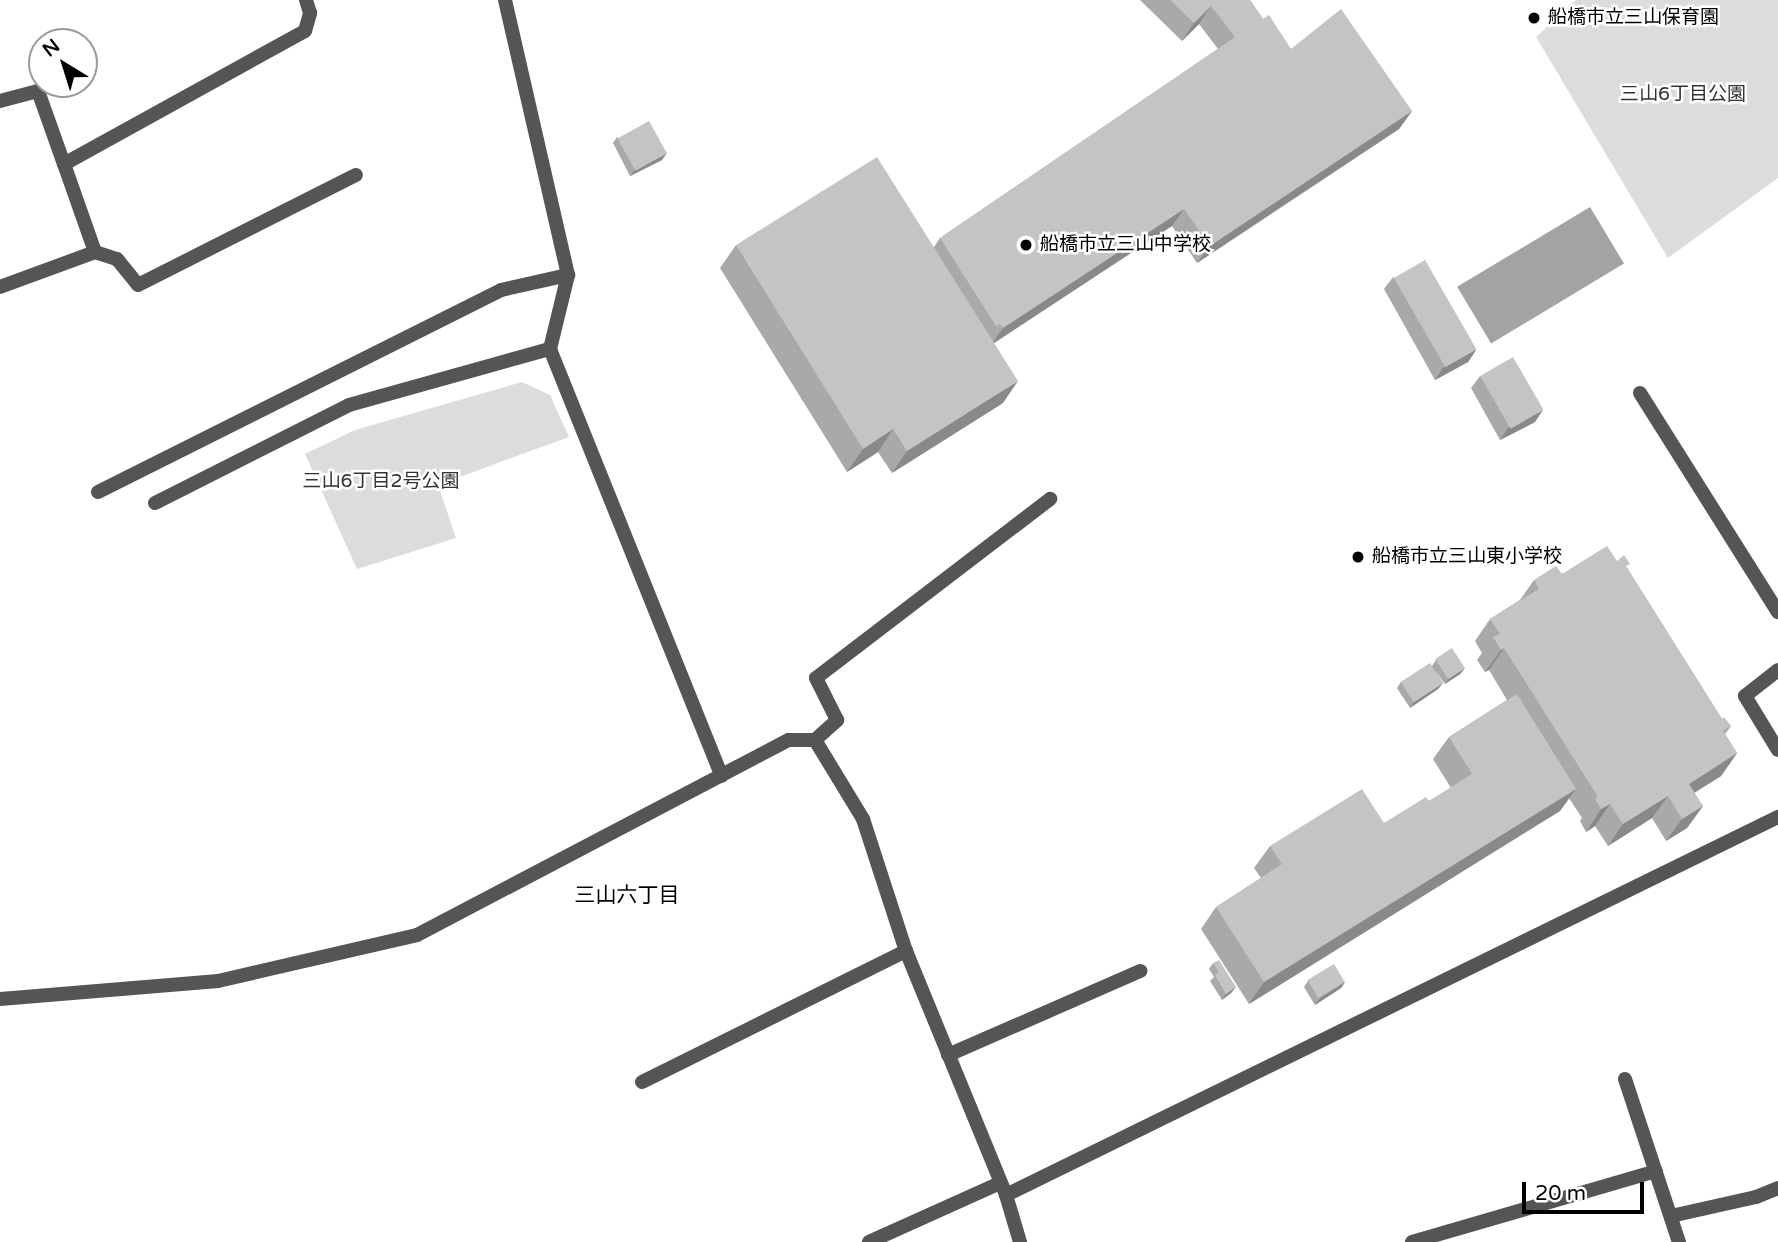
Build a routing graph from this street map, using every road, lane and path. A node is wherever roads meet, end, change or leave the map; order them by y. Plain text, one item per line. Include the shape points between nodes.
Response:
1 (306, 0) edge
2 (505, 0) edge
3 (0, 102) edge
4 (64, 164) junction
5 (356, 175) dead end
6 (95, 252) junction
7 (568, 275) junction
8 (0, 286) edge
9 (550, 349) junction
10 (1640, 393) dead end
11 (98, 492) dead end
12 (1050, 499) dead end
13 (155, 503) dead end
14 (1778, 612) edge
15 (1778, 670) edge
16 (815, 740) junction
17 (1778, 750) edge
18 (722, 776) junction
19 (1778, 817) edge
20 (906, 951) junction
21 (1140, 971) dead end
22 (0, 999) edge
23 (948, 1055) junction
24 (1625, 1079) dead end
25 (642, 1082) dead end
26 (1656, 1171) junction
27 (1778, 1188) edge
28 (1003, 1189) junction
29 (1671, 1216) junction
30 (869, 1242) edge
31 (1020, 1242) edge
32 (1412, 1242) edge
33 (1679, 1242) edge

1 - 4 street via 310,13 305,31
2 - 7 street
3 - 4 street via 38,91
4 - 6 street
5 - 6 street via 138,285 117,258
6 - 8 street
7 - 9 street
7 - 11 street via 500,290
9 - 13 street via 349,405
9 - 18 street
10 - 14 street
12 - 16 street via 816,678 837,720
15 - 17 street via 1745,696
16 - 18 street via 789,740
16 - 20 street via 863,819
18 - 22 street via 417,935 218,981
19 - 28 street
20 - 23 street
20 - 25 street
21 - 23 street
23 - 28 street
24 - 26 street
26 - 29 street
26 - 32 street
27 - 29 street
28 - 30 street
28 - 31 street
29 - 33 street

